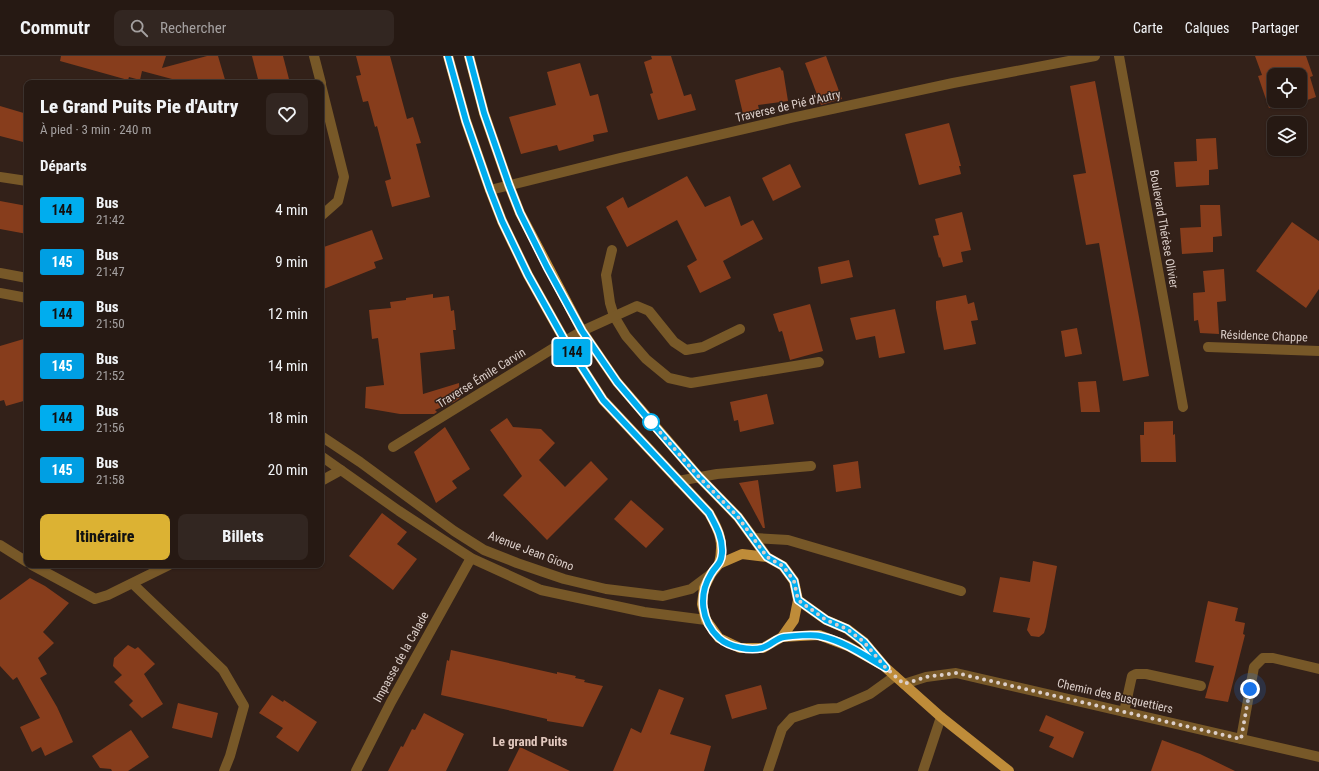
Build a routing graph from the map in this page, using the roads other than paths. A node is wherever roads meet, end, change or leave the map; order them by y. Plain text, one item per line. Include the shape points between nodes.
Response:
1 (314, 56) edge
2 (448, 56) edge
3 (470, 56) edge
4 (1095, 56) edge
5 (1119, 56) edge
6 (320, 80) edge
7 (324, 96) edge
8 (0, 177) edge
9 (24, 181) edge
10 (509, 185) junction
11 (490, 190) junction
12 (324, 213) edge
13 (612, 250) dead end
14 (0, 273) edge
15 (24, 277) edge
16 (0, 293) edge
17 (24, 297) edge
18 (614, 316) junction
19 (740, 329) dead end
20 (582, 331) junction
21 (565, 341) junction
22 (1208, 347) dead end
23 (1319, 351) edge
24 (819, 362) dead end
25 (1183, 407) dead end
26 (324, 438) edge
27 (393, 448) dead end
28 (324, 458) edge
29 (811, 466) dead end
30 (341, 470) junction
31 (699, 477) junction
32 (324, 479) edge
33 (678, 480) junction
34 (754, 538) junction
35 (0, 545) edge
36 (767, 557) junction
37 (471, 558) junction
38 (24, 560) edge
39 (719, 564) junction
40 (38, 568) edge
41 (163, 568) edge
42 (711, 574) junction
43 (133, 584) junction
44 (961, 591) dead end
45 (798, 600) junction
46 (706, 620) junction
47 (782, 637) junction
48 (886, 668) junction
49 (1319, 670) edge
50 (895, 676) junction
51 (904, 684) junction
52 (1201, 686) dead end
53 (1124, 712) junction
54 (941, 717) junction
55 (1241, 739) junction
56 (1319, 757) edge
57 (224, 771) edge
58 (356, 771) edge
59 (768, 771) edge
60 (924, 771) edge
61 (1009, 771) edge

1 - 6 street
2 - 11 main road via 466,121
3 - 10 main road via 484,113
4 - 10 street, Traverse de Pié d'Autry via 907,93
5 - 25 street, Boulevard Thérèse Olivier
7 - 12 street via 344,177 338,201
8 - 9 street
10 - 11 street, Traverse de Pié d'Autry
10 - 20 main road via 523,220
11 - 21 main road via 528,275
13 - 18 street via 606,275
14 - 15 street
16 - 17 street
18 - 19 street, Traverse Émile Carvin via 637,306 649,311 674,342 686,350 703,347
18 - 20 street, Traverse Émile Carvin
18 - 24 street via 626,336 646,359 669,378 691,383
20 - 21 street, Traverse Émile Carvin
20 - 31 main road via 617,382
21 - 27 street, Traverse Émile Carvin
21 - 33 main road via 603,400
22 - 23 street, Résidence Chappe
26 - 42 street, Avenue Jean Giono via 454,531 484,550 517,563 564,579 606,589 663,596 691,589
28 - 30 street
29 - 31 street
30 - 32 street
30 - 37 street via 398,511
31 - 33 street
31 - 34 main road via 738,517
33 - 39 main road via 709,513 719,531 722,552
34 - 36 main road
34 - 44 street via 788,540
35 - 38 street
36 - 39 main road via 742,554
36 - 45 main road via 783,566 794,581
37 - 46 street via 541,590 644,612
37 - 58 street, Impasse de la Calade
39 - 42 main road
40 - 43 street via 95,599
41 - 43 street
42 - 46 main road via 704,588 702,604
43 - 57 street via 223,670 244,706
45 - 47 main road via 794,620
45 - 48 main road via 864,642
46 - 47 main road via 719,638 740,648 763,648
47 - 48 main road via 819,635 848,646
48 - 50 main road
49 - 55 street via 1273,658 1263,658 1254,667
50 - 51 main road
50 - 59 street via 870,694 838,708 819,709 792,718 782,729
51 - 53 street, Chemin des Busquettiers via 926,677 956,673
51 - 54 main road
52 - 53 street via 1136,674 1132,676
53 - 55 street, Chemin des Busquettiers
54 - 60 street
54 - 61 main road
55 - 56 street, Chemin des Busquettiers

